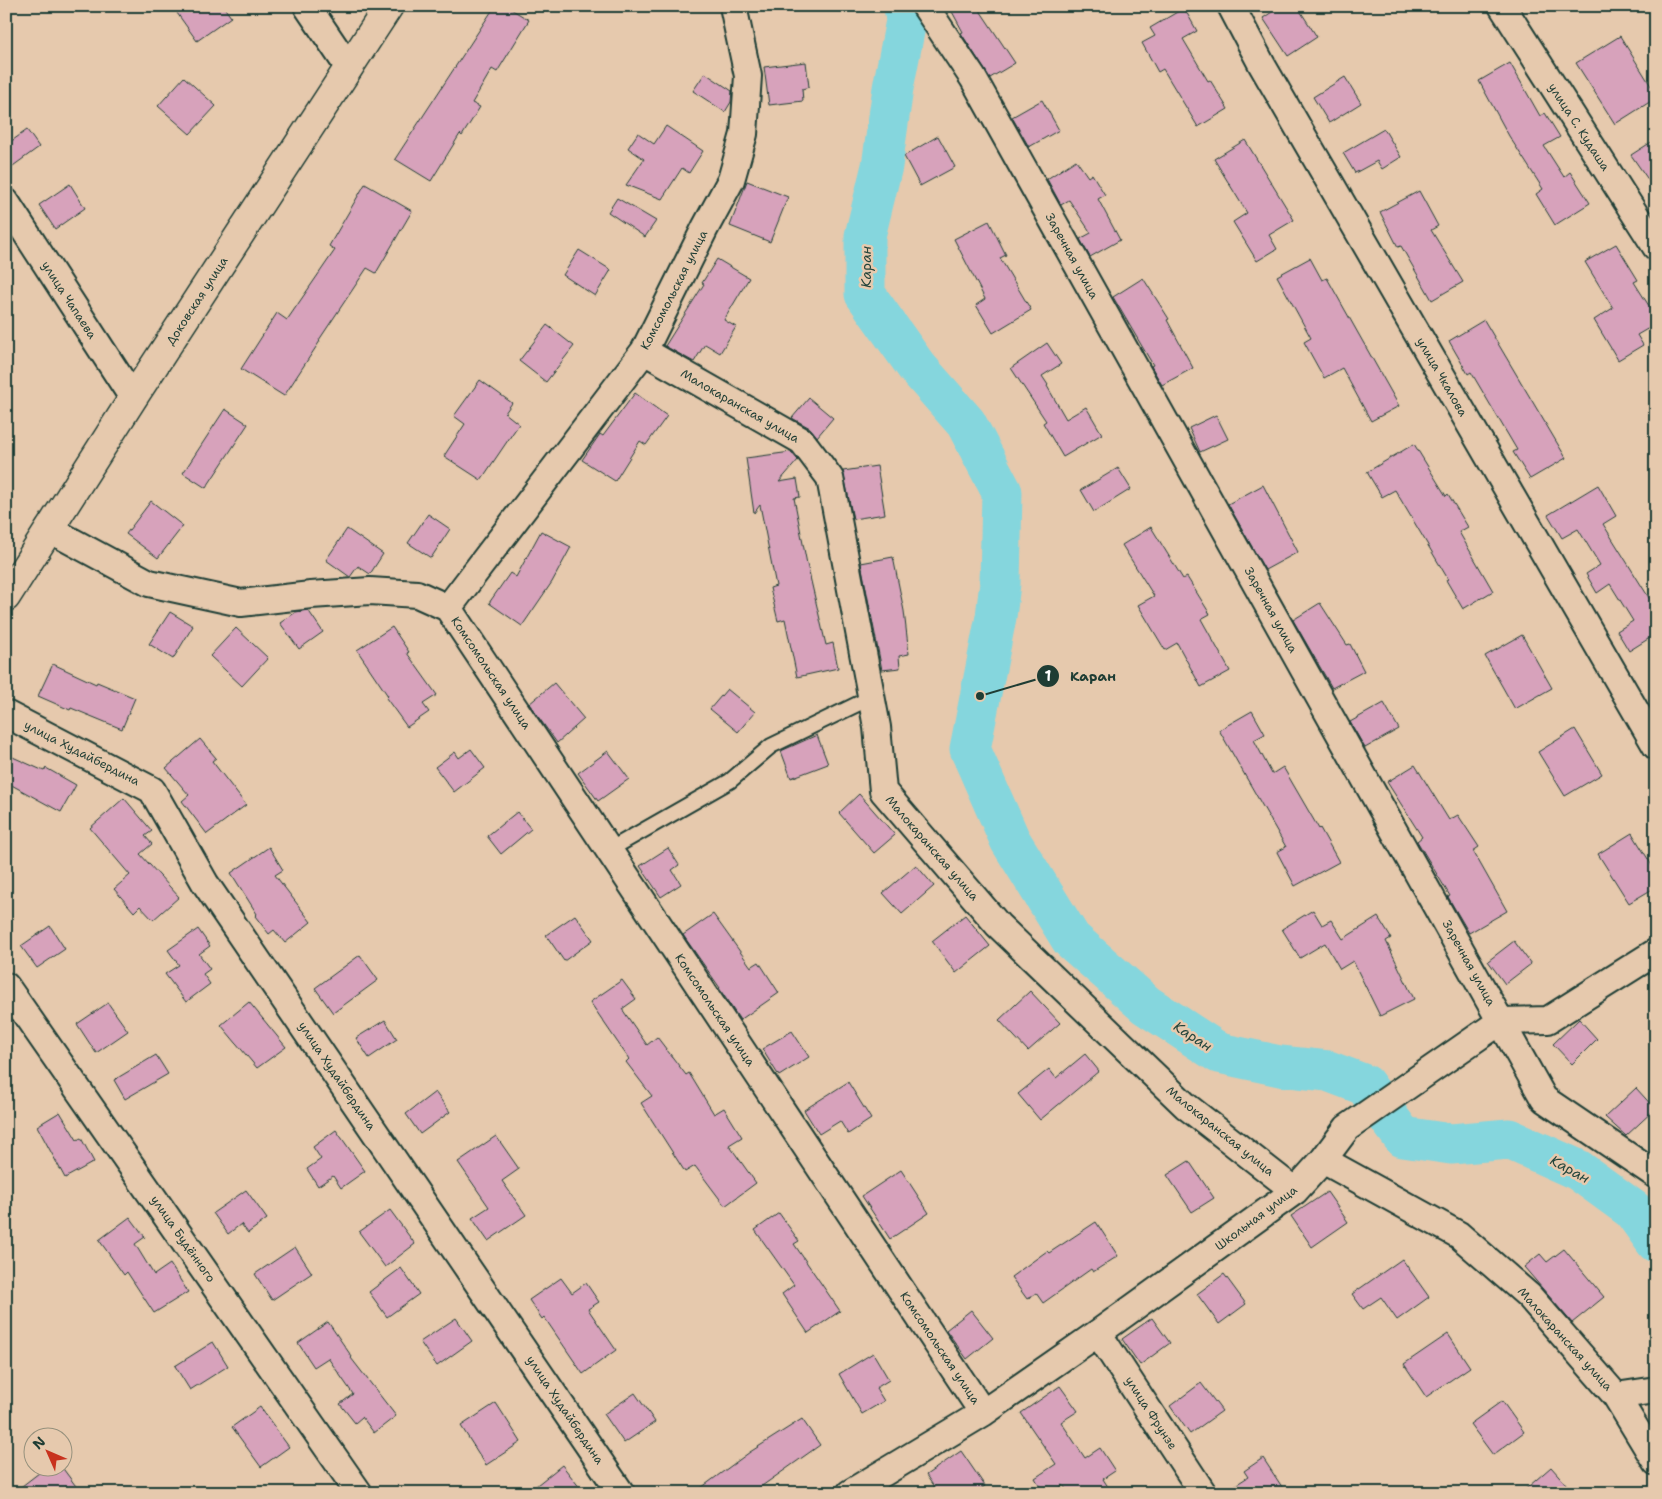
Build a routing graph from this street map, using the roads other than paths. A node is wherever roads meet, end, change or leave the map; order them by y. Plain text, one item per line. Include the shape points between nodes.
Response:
1 (307, 6) edge
2 (389, 6) edge
3 (733, 6) edge
4 (925, 6) edge
5 (1231, 6) edge
6 (1502, 6) edge
7 (349, 68) junction
8 (6, 202) edge
9 (1656, 247) edge
10 (644, 351) junction
11 (132, 398) junction
12 (49, 529) junction
13 (6, 597) edge
14 (448, 608) junction
15 (872, 697) junction
16 (6, 714) edge
17 (1656, 746) edge
18 (609, 850) junction
19 (1656, 952) edge
20 (6, 986) edge
21 (1501, 1021) junction
22 (1323, 1160) junction
23 (1656, 1175) edge
24 (1295, 1191) junction
25 (1098, 1333) junction
26 (1656, 1390) edge
27 (1616, 1396) junction
28 (983, 1413) junction
29 (1656, 1462) edge
30 (359, 1493) edge
31 (621, 1493) edge
32 (850, 1493) edge
33 (1203, 1493) edge

1 - 7 street
2 - 7 main road, Доковская улица
3 - 10 street, Комсомольская улица via 748,76 744,134 731,180
4 - 21 street, Заречная улица via 973,78
5 - 17 street, улица Чкалова via 1262,65
6 - 9 street, улица С. Кудаша
7 - 11 main road, Доковская улица
8 - 11 street, улица Чапаева
10 - 14 street, Комсомольская улица
10 - 15 street, Малокаранская улица via 802,442 830,478
11 - 12 main road, Доковская улица
12 - 13 main road, Доковская улица
12 - 14 street, Комсомольская улица via 149,583 241,603 370,592 417,594
14 - 18 street, Комсомольская улица
15 - 18 lane via 770,746 730,781
15 - 24 street, Малокаранская улица via 882,791 991,918 1186,1106
16 - 31 street, улица Худайбердина via 152,790 205,883
18 - 28 street, Комсомольская улица
19 - 21 street via 1548,1020
20 - 30 street, улица Будённого
21 - 22 street, Школьная улица via 1347,1128
21 - 23 street, Заречная улица via 1544,1099
22 - 24 street, Школьная улица
22 - 27 street, Малокаранская улица via 1460,1235 1529,1296
24 - 25 street, Школьная улица
25 - 28 street, Школьная улица
25 - 33 street, улица Фрунзе
26 - 27 street
27 - 29 street, Малокаранская улица
28 - 32 street, Школьная улица

